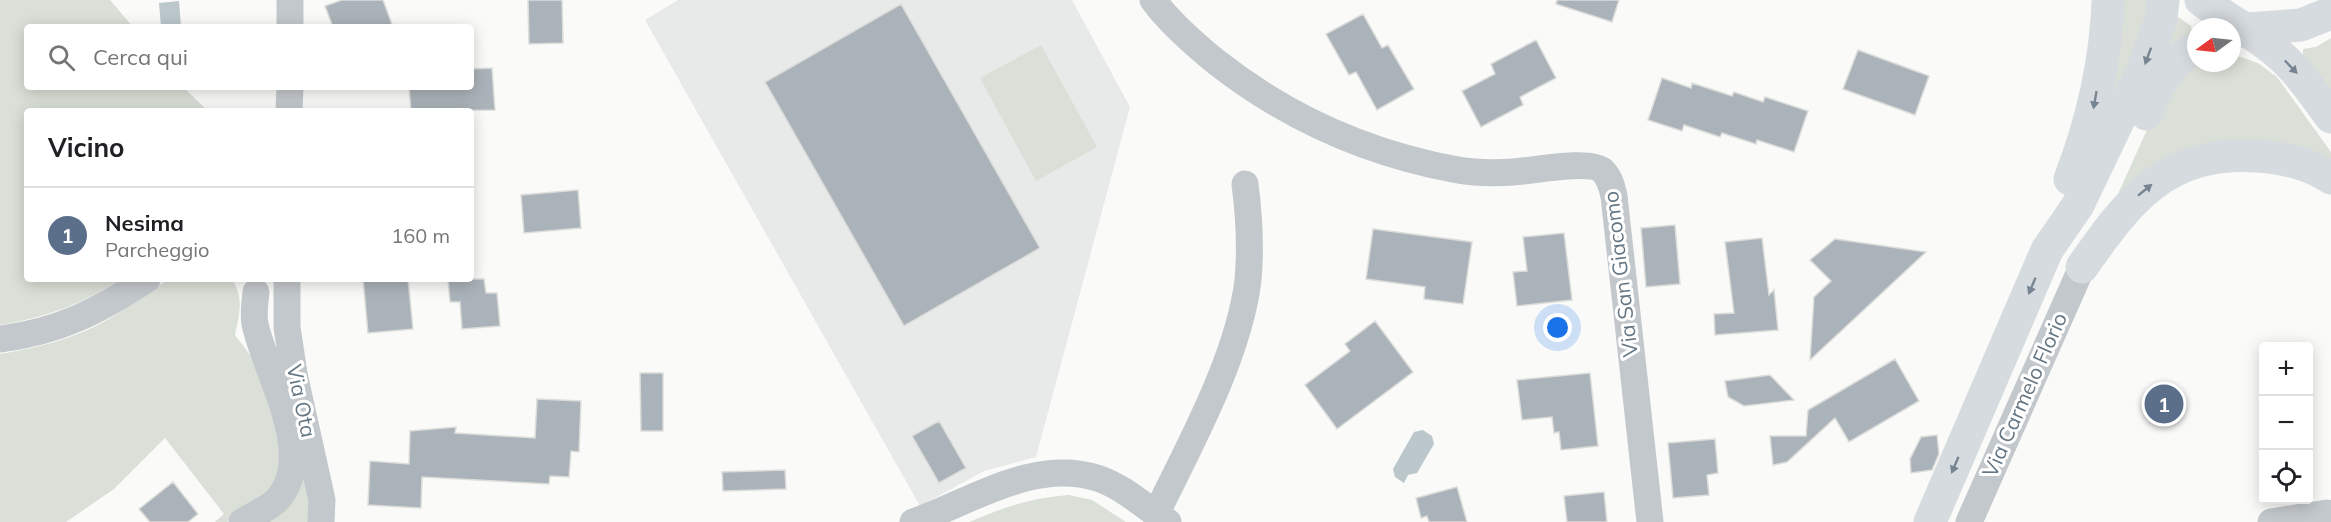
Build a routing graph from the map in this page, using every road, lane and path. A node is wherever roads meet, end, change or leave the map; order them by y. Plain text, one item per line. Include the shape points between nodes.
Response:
1 (290, 0) edge
2 (1153, 0) edge
3 (2108, 0) edge
4 (2163, 0) edge
5 (2200, 0) edge
6 (2331, 13) edge
7 (2222, 18) edge
8 (290, 24) edge
9 (2241, 32) edge
10 (2241, 33) edge
11 (2187, 54) edge
12 (290, 90) edge
13 (290, 108) edge
14 (2331, 117) edge
15 (2331, 178) edge
16 (1245, 183) dead end
17 (2047, 250) junction
18 (2082, 267) junction
19 (142, 282) edge
20 (287, 282) edge
21 (250, 285) edge
22 (287, 327) junction
23 (0, 339) edge
24 (2331, 517) edge
25 (1162, 518) edge
26 (242, 522) edge
27 (321, 522) edge
28 (913, 522) edge
29 (1650, 522) edge
30 (1930, 522) edge
31 (1969, 522) edge
32 (2271, 522) edge

1 - 8 street
2 - 29 street, Via San Giacomo via 1197,46 1264,98 1373,148 1461,170 1511,172 1588,166 1602,170 1611,182 1614,196
3 -> 17 main road via 2092,113
4 -> 17 main road via 2161,20 2130,98 2078,205
5 - 7 main road
6 - 9 main road via 2301,25
10 -> 14 main road via 2294,69
11 - 18 main road via 2173,63 2159,84 2093,227
12 - 13 street
18 -> 15 main road via 2136,198 2183,166 2229,156 2264,157 2307,165
16 - 25 street via 1250,221 1248,280 1235,338
17 -> 30 main road
18 - 31 street, Via Carmelo Florio
19 - 23 street via 81,318 55,328
20 - 22 street, Via Ota
21 - 22 street
21 - 26 street via 254,321 290,428 292,456 285,487 276,500
22 - 27 street, Via Ota via 322,500
24 - 32 street via 2327,513
25 - 28 street via 1121,489 1098,478 1073,473 1040,474 1012,482

